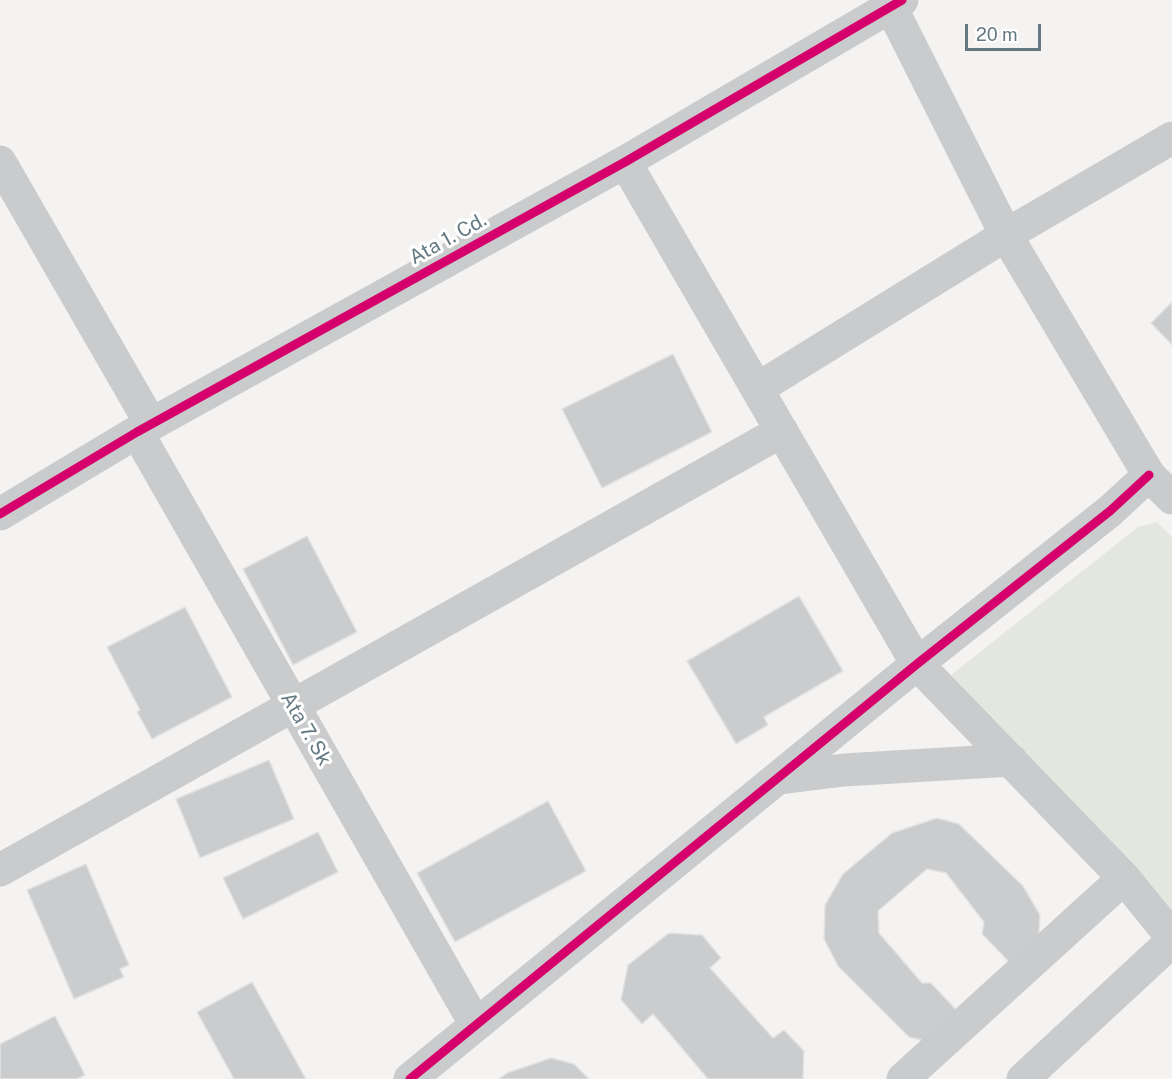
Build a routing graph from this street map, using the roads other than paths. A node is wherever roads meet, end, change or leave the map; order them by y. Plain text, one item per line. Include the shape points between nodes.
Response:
1 (896, 3) edge
2 (1172, 138) edge
3 (0, 162) edge
4 (625, 162) junction
5 (1006, 235) junction
6 (757, 388) junction
7 (144, 428) junction
8 (782, 431) junction
9 (1149, 475) junction
10 (1172, 498) edge
11 (4, 511) edge
12 (917, 664) junction
13 (293, 706) junction
14 (1011, 760) junction
15 (780, 778) junction
16 (0, 870) edge
17 (1124, 878) junction
18 (1172, 939) edge
19 (476, 1025) junction
20 (410, 1079) edge
21 (903, 1079) edge
22 (1023, 1079) edge

1 - 4 street, Ata 1. Cd.
1 - 5 street
2 - 5 street
3 - 7 street, Ata 7. Sk
4 - 6 street
4 - 7 street, Ata 1. Cd.
5 - 6 street
5 - 9 street
6 - 8 street
7 - 11 street, Ata 1. Cd.
7 - 13 street, Ata 7. Sk
8 - 12 street
8 - 13 street
9 - 10 street
9 - 12 street via 1110,511
12 - 14 street
12 - 15 street
13 - 16 street
13 - 19 street, Ata 7. Sk
14 - 15 street via 844,770
14 - 17 street
15 - 19 street
17 - 18 street
17 - 21 street
18 - 22 street
19 - 20 street

